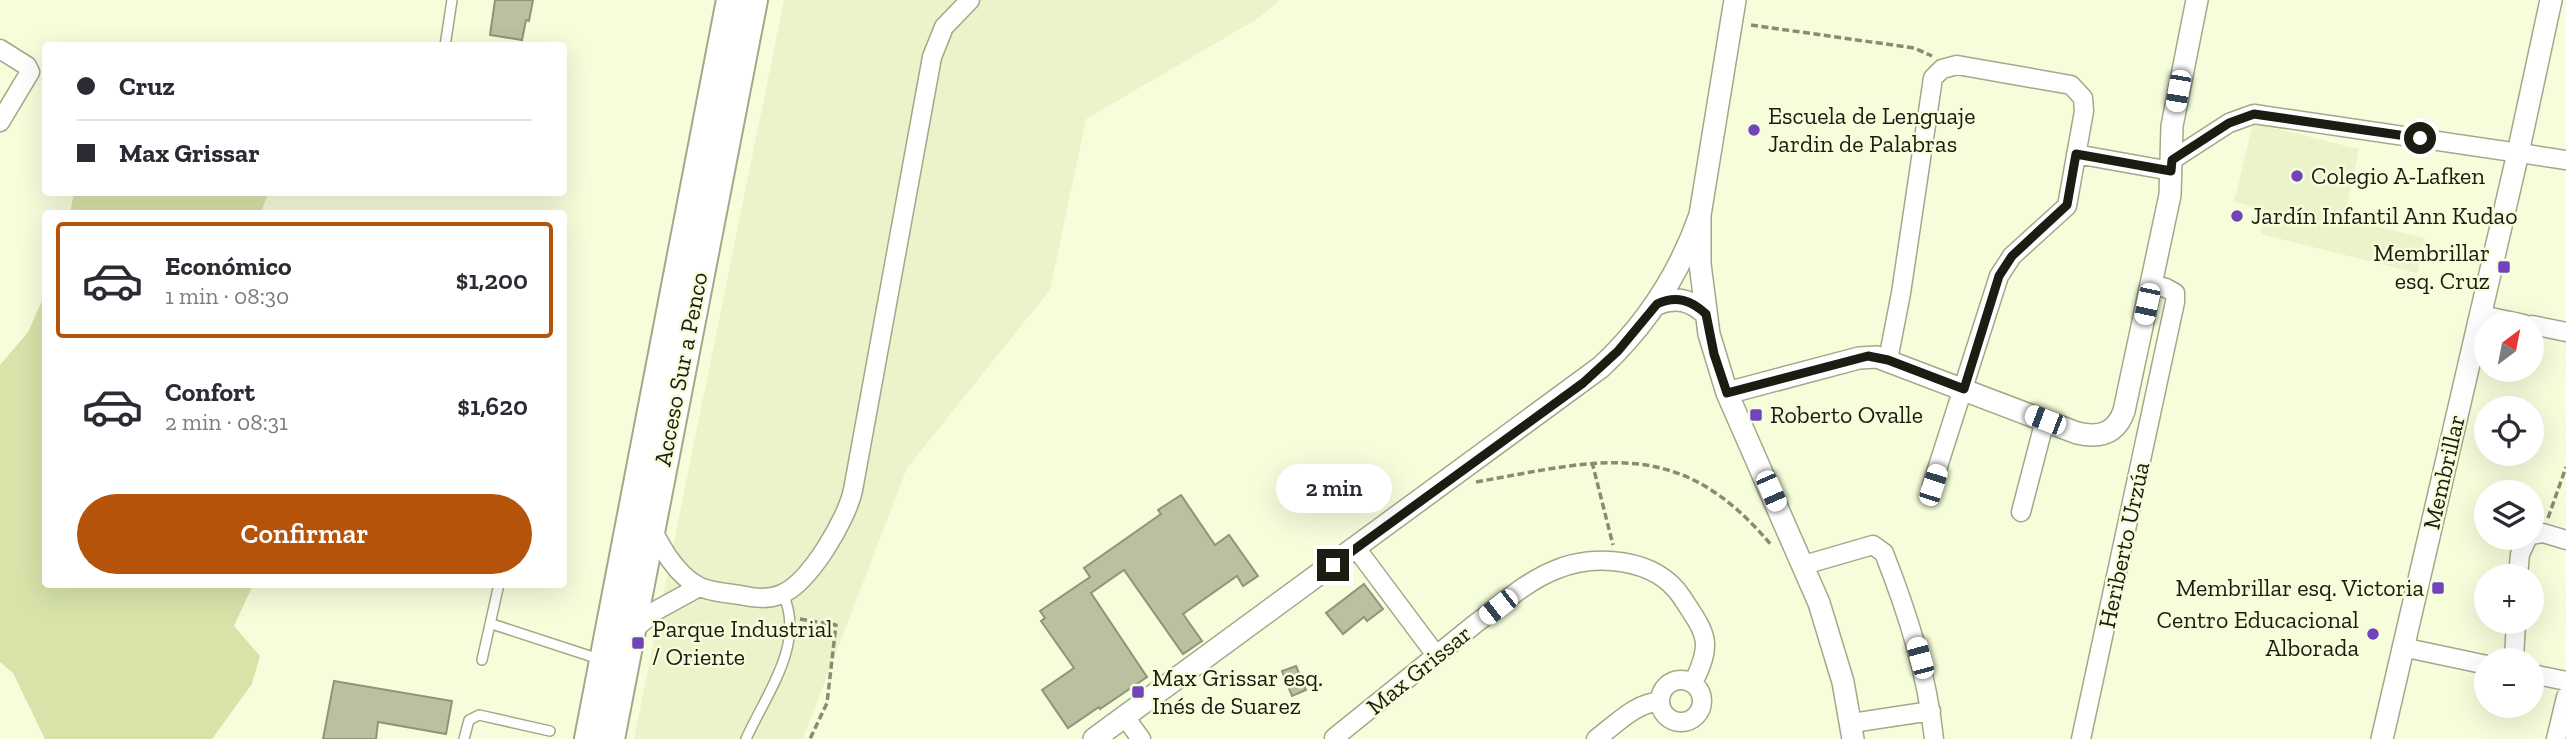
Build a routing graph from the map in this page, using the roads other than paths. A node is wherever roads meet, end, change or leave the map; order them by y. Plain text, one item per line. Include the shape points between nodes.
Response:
1 (452, 0) edge
2 (731, 0) edge
3 (753, 0) edge
4 (970, 0) edge
5 (1735, 0) edge
6 (2197, 0) edge
7 (2551, 0) edge
8 (446, 42) edge
9 (0, 49) edge
10 (0, 122) edge
11 (2518, 153) junction
12 (2076, 154) junction
13 (2566, 160) edge
14 (2172, 166) junction
15 (1700, 215) junction
16 (2151, 284) junction
17 (1657, 304) junction
18 (2482, 312) edge
19 (1706, 314) junction
20 (2544, 328) edge
21 (2566, 332) edge
22 (2138, 343) junction
23 (2474, 344) edge
24 (2166, 350) junction
25 (1888, 360) junction
26 (1964, 389) junction
27 (1727, 393) junction
28 (2045, 420) junction
29 (1933, 485) dead end
30 (2021, 512) dead end
31 (651, 527) junction
32 (2544, 536) edge
33 (2566, 540) edge
34 (1356, 548) junction
35 (1804, 565) junction
36 (699, 587) junction
37 (498, 588) edge
38 (783, 594) junction
39 (492, 624) junction
40 (631, 633) junction
41 (2402, 647) junction
42 (1436, 655) junction
43 (482, 660) dead end
44 (604, 661) junction
45 (2474, 662) edge
46 (2544, 676) edge
47 (2566, 681) edge
48 (1693, 683) junction
49 (2566, 697) edge
50 (1660, 702) junction
51 (1931, 711) junction
52 (1125, 716) junction
53 (550, 731) dead end
54 (1685, 731) edge
55 (1852, 731) edge
56 (1334, 738) edge
57 (464, 739) edge
58 (589, 739) edge
59 (610, 739) edge
60 (746, 739) edge
61 (1094, 739) edge
62 (1141, 739) edge
63 (1596, 739) edge
64 (1934, 739) edge
65 (2081, 739) edge
66 (2382, 739) edge
67 (2556, 739) edge

1 - 8 lane
2 - 44 main road, Acceso Sur a Penco
3 - 31 main road, Acceso Sur a Penco
4 - 38 street via 944,27 932,57 851,500 806,575
5 - 15 street
6 - 14 street via 2172,126
7 - 11 street, Membrillar
9 - 10 street via 30,72
11 - 13 street
11 - 14 street via 2254,114 2229,123
11 - 18 street, Membrillar
12 - 14 street
12 - 25 street via 2084,104 2071,85 1957,65 1942,69 1931,85
12 - 26 street via 2067,205 2012,256 1999,276
14 - 16 street
15 - 17 street via 1682,261
15 - 19 street
16 - 22 street
16 - 24 street, Heriberto Urzúa via 2175,293
17 - 19 street via 1682,299
17 - 34 street via 1618,351 1583,383
19 - 27 street
20 - 21 street
22 - 24 street
22 - 28 street via 2124,411 2111,431 2096,436 2077,433
23 - 41 street, Membrillar
24 - 65 street, Heriberto Urzúa
25 - 26 street
25 - 27 street via 1859,358
26 - 28 street
26 - 29 street
27 - 35 street
28 - 30 street
31 - 36 street via 670,560
31 - 40 main road, Acceso Sur a Penco
32 - 33 street
34 - 42 street
34 - 52 street
35 - 51 street via 1867,546 1882,549 1913,633
35 - 55 street via 1833,642
36 - 38 street via 754,598
36 - 40 street via 657,610
37 - 39 lane
38 - 60 lane via 791,617 790,641
39 - 43 lane
39 - 44 lane
40 - 59 main road, Acceso Sur a Penco
41 - 45 street
41 - 66 street, Membrillar
42 - 48 street, Max Grissar via 1519,591 1553,571 1583,562 1618,563 1653,571 1682,599 1703,633 1707,649
42 - 56 street, Max Grissar
44 - 58 main road, Acceso Sur a Penco
46 - 47 street
48 - 50 street via 1678,680 1668,684
48 - 54 street via 1702,696 1702,706
49 - 67 street
50 - 54 street via 1663,713
50 - 63 street via 1638,708
51 - 55 street
51 - 64 street
52 - 61 street
52 - 62 street
53 - 57 lane via 475,716 467,723

